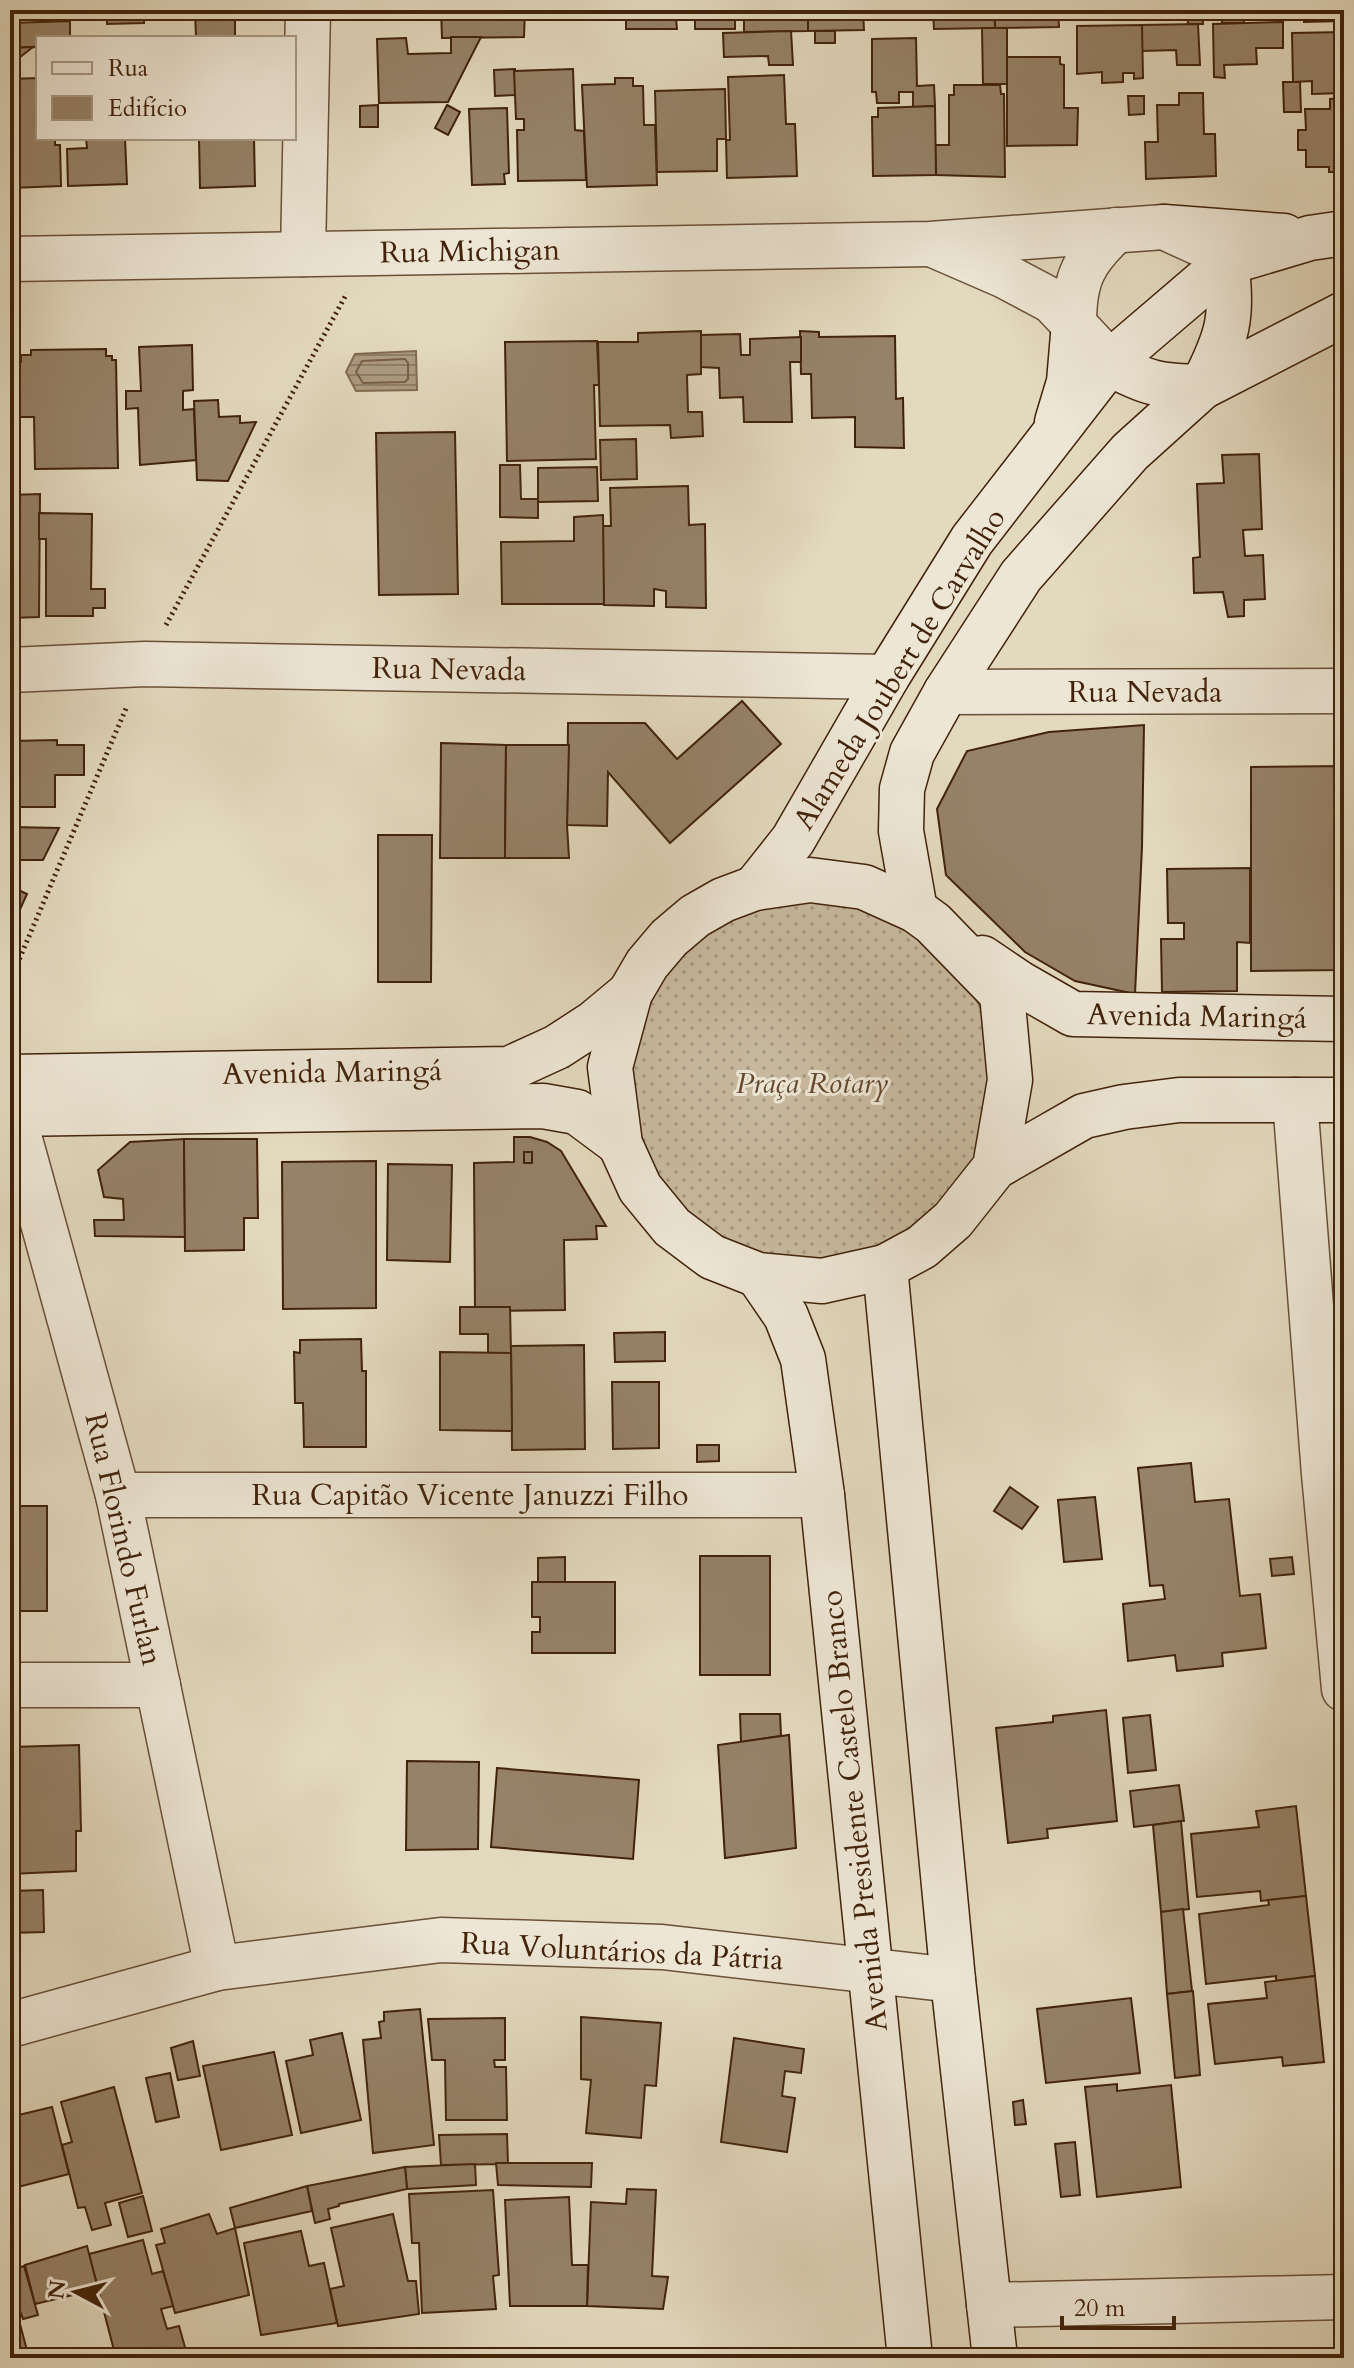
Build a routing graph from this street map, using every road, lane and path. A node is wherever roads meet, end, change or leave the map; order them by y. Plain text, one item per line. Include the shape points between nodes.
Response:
1 (308, 10) edge
2 (1164, 227) junction
3 (1116, 230) junction
4 (1327, 236) edge
5 (930, 244) junction
6 (369, 253) junction
7 (303, 254) junction
8 (10, 259) edge
9 (1226, 263) junction
10 (1344, 314) edge
11 (1074, 323) junction
12 (1109, 363) junction
13 (1202, 387) junction
14 (1051, 440) junction
15 (145, 664) junction
16 (10, 670) edge
17 (887, 677) junction
18 (1344, 691) edge
19 (946, 692) junction
20 (755, 888) junction
21 (924, 917) junction
22 (10, 981) edge
23 (630, 993) junction
24 (1344, 1019) edge
25 (1295, 1100) junction
26 (1344, 1100) edge
27 (11, 1102) edge
28 (620, 1144) junction
29 (995, 1167) junction
30 (885, 1267) junction
31 (758, 1275) junction
32 (1334, 1475) edge
33 (118, 1495) junction
34 (822, 1495) junction
35 (10, 1685) edge
36 (158, 1685) junction
37 (1344, 1689) edge
38 (217, 1968) junction
39 (869, 1969) junction
40 (953, 1980) junction
41 (10, 2025) edge
42 (1344, 2297) edge
43 (989, 2305) junction
44 (910, 2358) edge
45 (995, 2358) edge

1 - 7 main road
2 - 3 main road, Rua Michigan
2 - 4 main road
2 - 9 main road, Rua Michigan via 1195,240
3 - 5 main road, Rua Michigan
3 - 11 main road via 1092,252 1079,279
4 - 9 main road, Alameda Joubert de Carvalho
5 - 6 main road, Rua Michigan
5 - 11 main road, Rua Michigan via 1052,301
6 - 7 main road, Rua Michigan
6 - 15 path
7 - 8 main road, Rua Michigan
9 - 12 main road, Alameda Joubert de Carvalho
9 - 13 main road via 1229,323
10 - 13 main road, Alameda Joubert de Carvalho
11 - 12 main road, Rua Michigan
11 - 14 main road via 1069,382
12 - 13 main road via 1164,386
12 - 14 main road, Alameda Joubert de Carvalho
13 - 19 main road, Alameda Joubert de Carvalho via 1130,452 1021,576
14 - 17 main road, Alameda Joubert de Carvalho via 972,540
15 - 16 main road, Rua Nevada
15 - 17 main road, Rua Nevada
15 - 22 path
17 - 20 main road, Alameda Joubert de Carvalho via 793,840
18 - 19 main road, Rua Nevada
19 - 21 main road, Alameda Joubert de Carvalho via 912,753 902,789 901,831
20 - 21 main road via 810,880 864,887
20 - 23 main road via 695,916 647,964
21 - 24 main road, Avenida Maringá via 1073,1014
21 - 29 main road via 1002,994 1010,1080
23 - 27 main road, Avenida Maringá via 557,1047 509,1069
23 - 28 main road via 610,1067
25 - 26 main road
25 - 29 main road via 1179,1100 1124,1107 1084,1116
25 - 32 main road
27 - 28 main road, Avenida Maringá via 543,1106 577,1112
27 - 33 main road, Rua Florindo Furlan
28 - 31 main road via 640,1188 672,1227 712,1257
29 - 30 main road via 953,1220 922,1247
30 - 31 main road via 822,1281
30 - 40 main road
31 - 34 main road, Avenida Presidente Castelo Branco via 786,1316 803,1359
32 - 37 main road
33 - 34 main road, Rua Capitão Vicente Januzzi Filho
33 - 36 main road, Rua Florindo Furlan
34 - 39 main road, Avenida Presidente Castelo Branco
35 - 36 main road
36 - 38 main road, Rua Florindo Furlan
38 - 39 main road, Rua Voluntários da Pátria via 441,1940 662,1947
38 - 41 main road, Rua Voluntários da Pátria
39 - 40 main road, Rua Voluntários da Pátria
39 - 44 main road, Avenida Presidente Castelo Branco
40 - 43 main road
42 - 43 main road
43 - 45 main road

